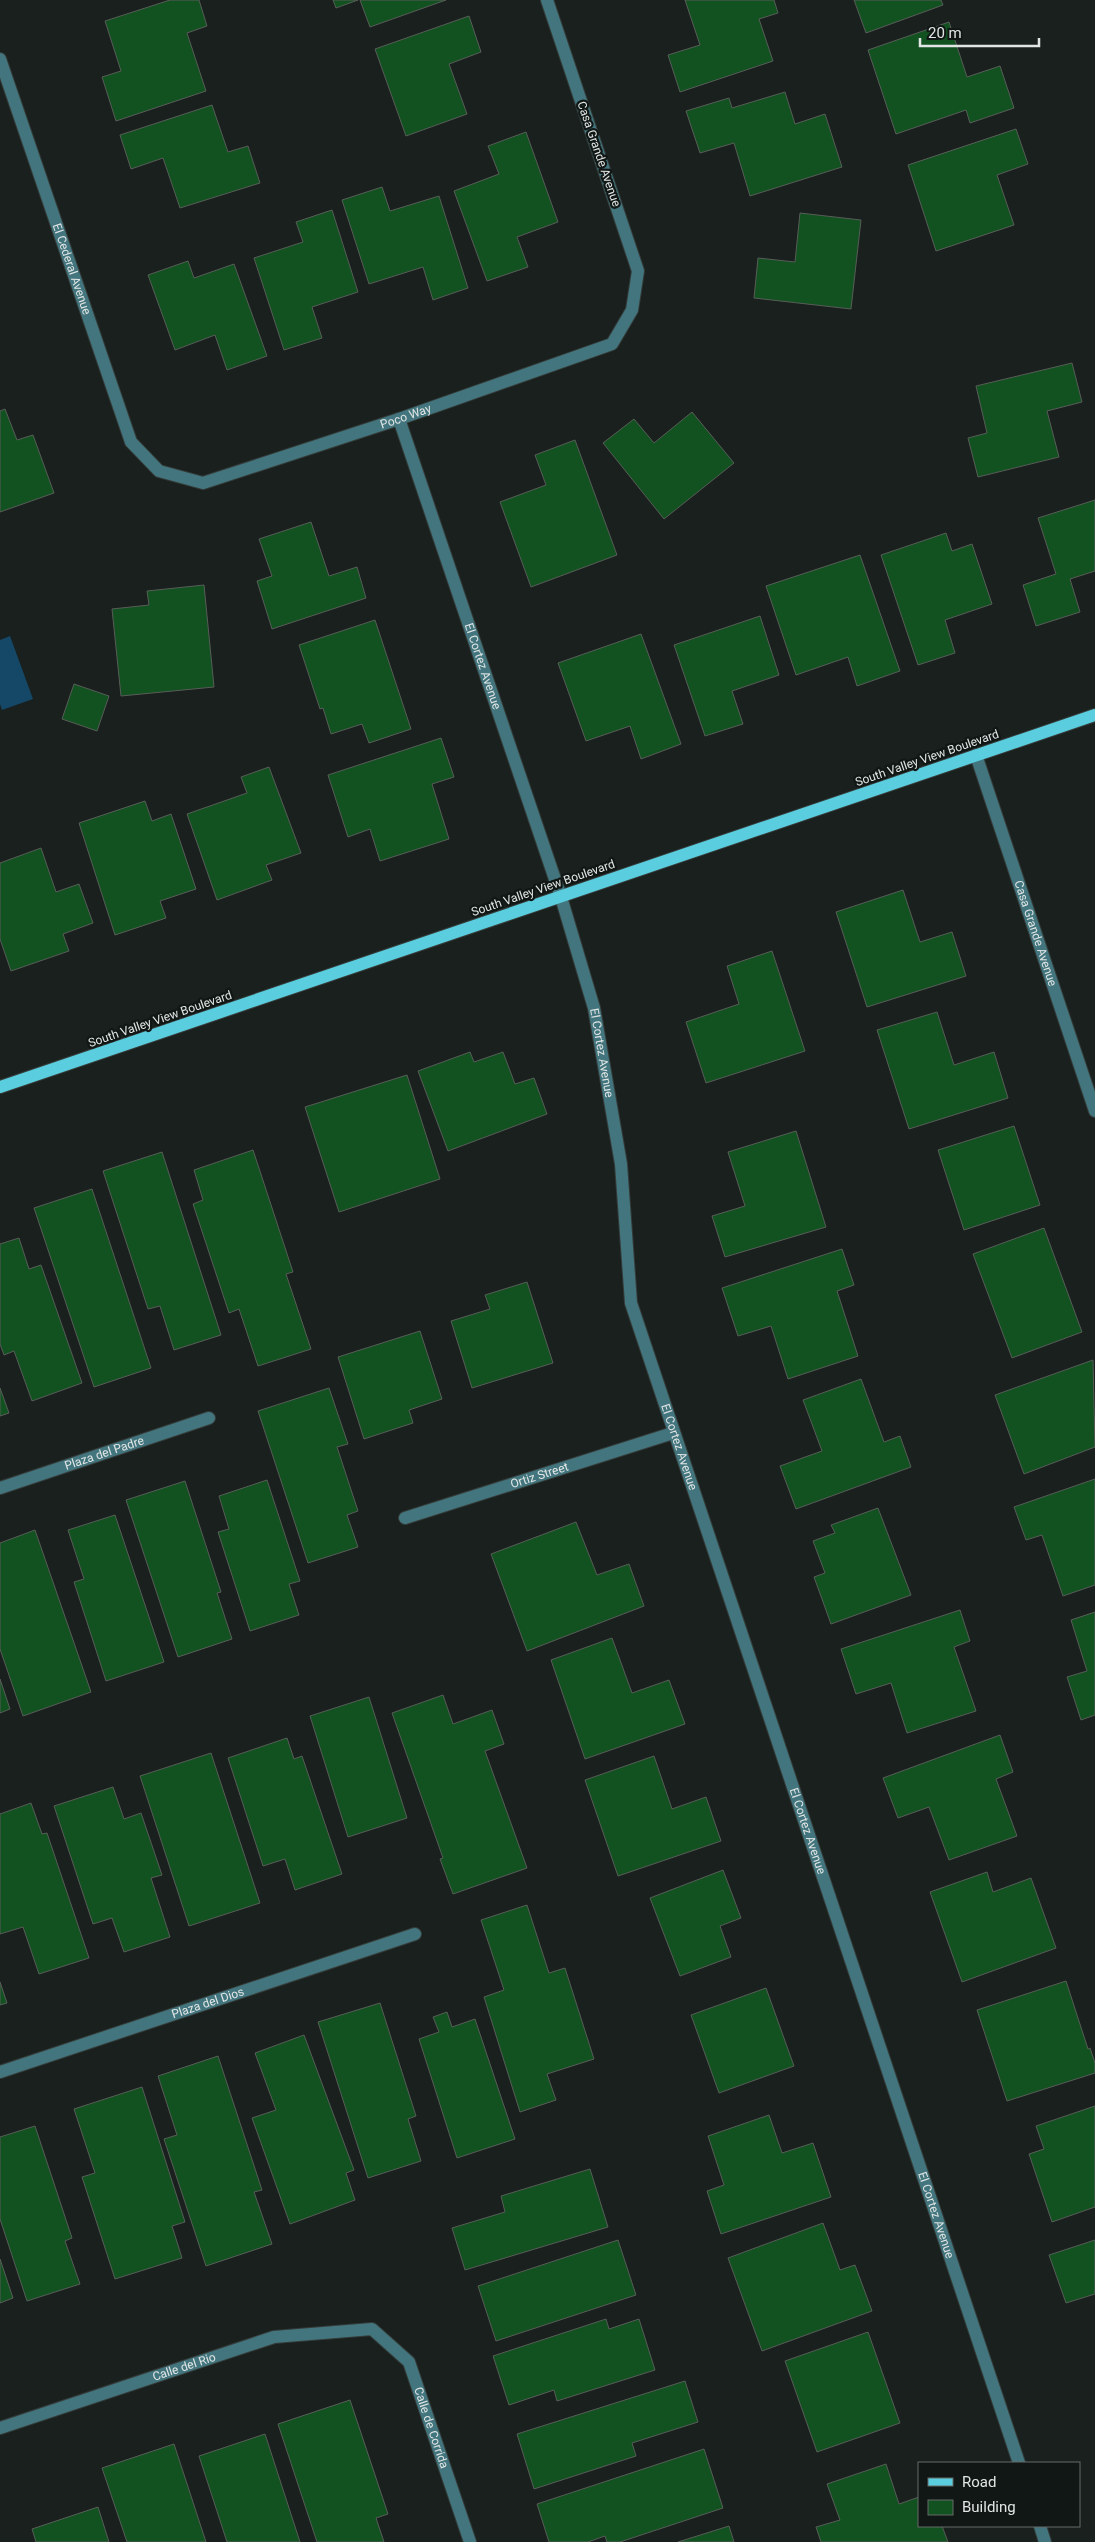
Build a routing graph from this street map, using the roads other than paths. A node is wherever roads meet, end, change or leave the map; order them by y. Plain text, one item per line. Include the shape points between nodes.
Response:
1 (547, 0) edge
2 (0, 58) edge
3 (632, 310) joint
4 (399, 419) junction
5 (159, 471) joint
6 (1095, 715) edge
7 (976, 755) junction
8 (561, 897) junction
9 (0, 1088) edge
10 (1095, 1111) edge
11 (209, 1418) dead end
12 (673, 1433) junction
13 (0, 1488) edge
14 (406, 1518) dead end
15 (415, 1934) dead end
16 (0, 2072) edge
17 (372, 2329) joint
18 (0, 2428) edge
19 (1019, 2462) edge
20 (1040, 2527) edge
21 (470, 2542) edge
22 (1045, 2542) edge

1 - 3 street, Casa Grande Avenue via 638,271
2 - 5 street, El Cederal Avenue via 130,442
3 - 4 street, Poco Way via 612,344
4 - 5 street, Poco Way via 203,483
4 - 8 street, El Cortez Avenue
6 - 7 main road, South Valley View Boulevard
7 - 8 main road, South Valley View Boulevard
7 - 10 street, Casa Grande Avenue
8 - 9 main road, South Valley View Boulevard
8 - 12 street, El Cortez Avenue via 594,1008 621,1164 631,1303
11 - 13 street, Plaza del Padre
12 - 14 street, Ortiz Street
12 - 19 street, El Cortez Avenue
15 - 16 street, Plaza del Dios
17 - 18 street, Calle del Rio via 274,2337
17 - 21 street, Calle de Corrida via 409,2362
20 - 22 street

